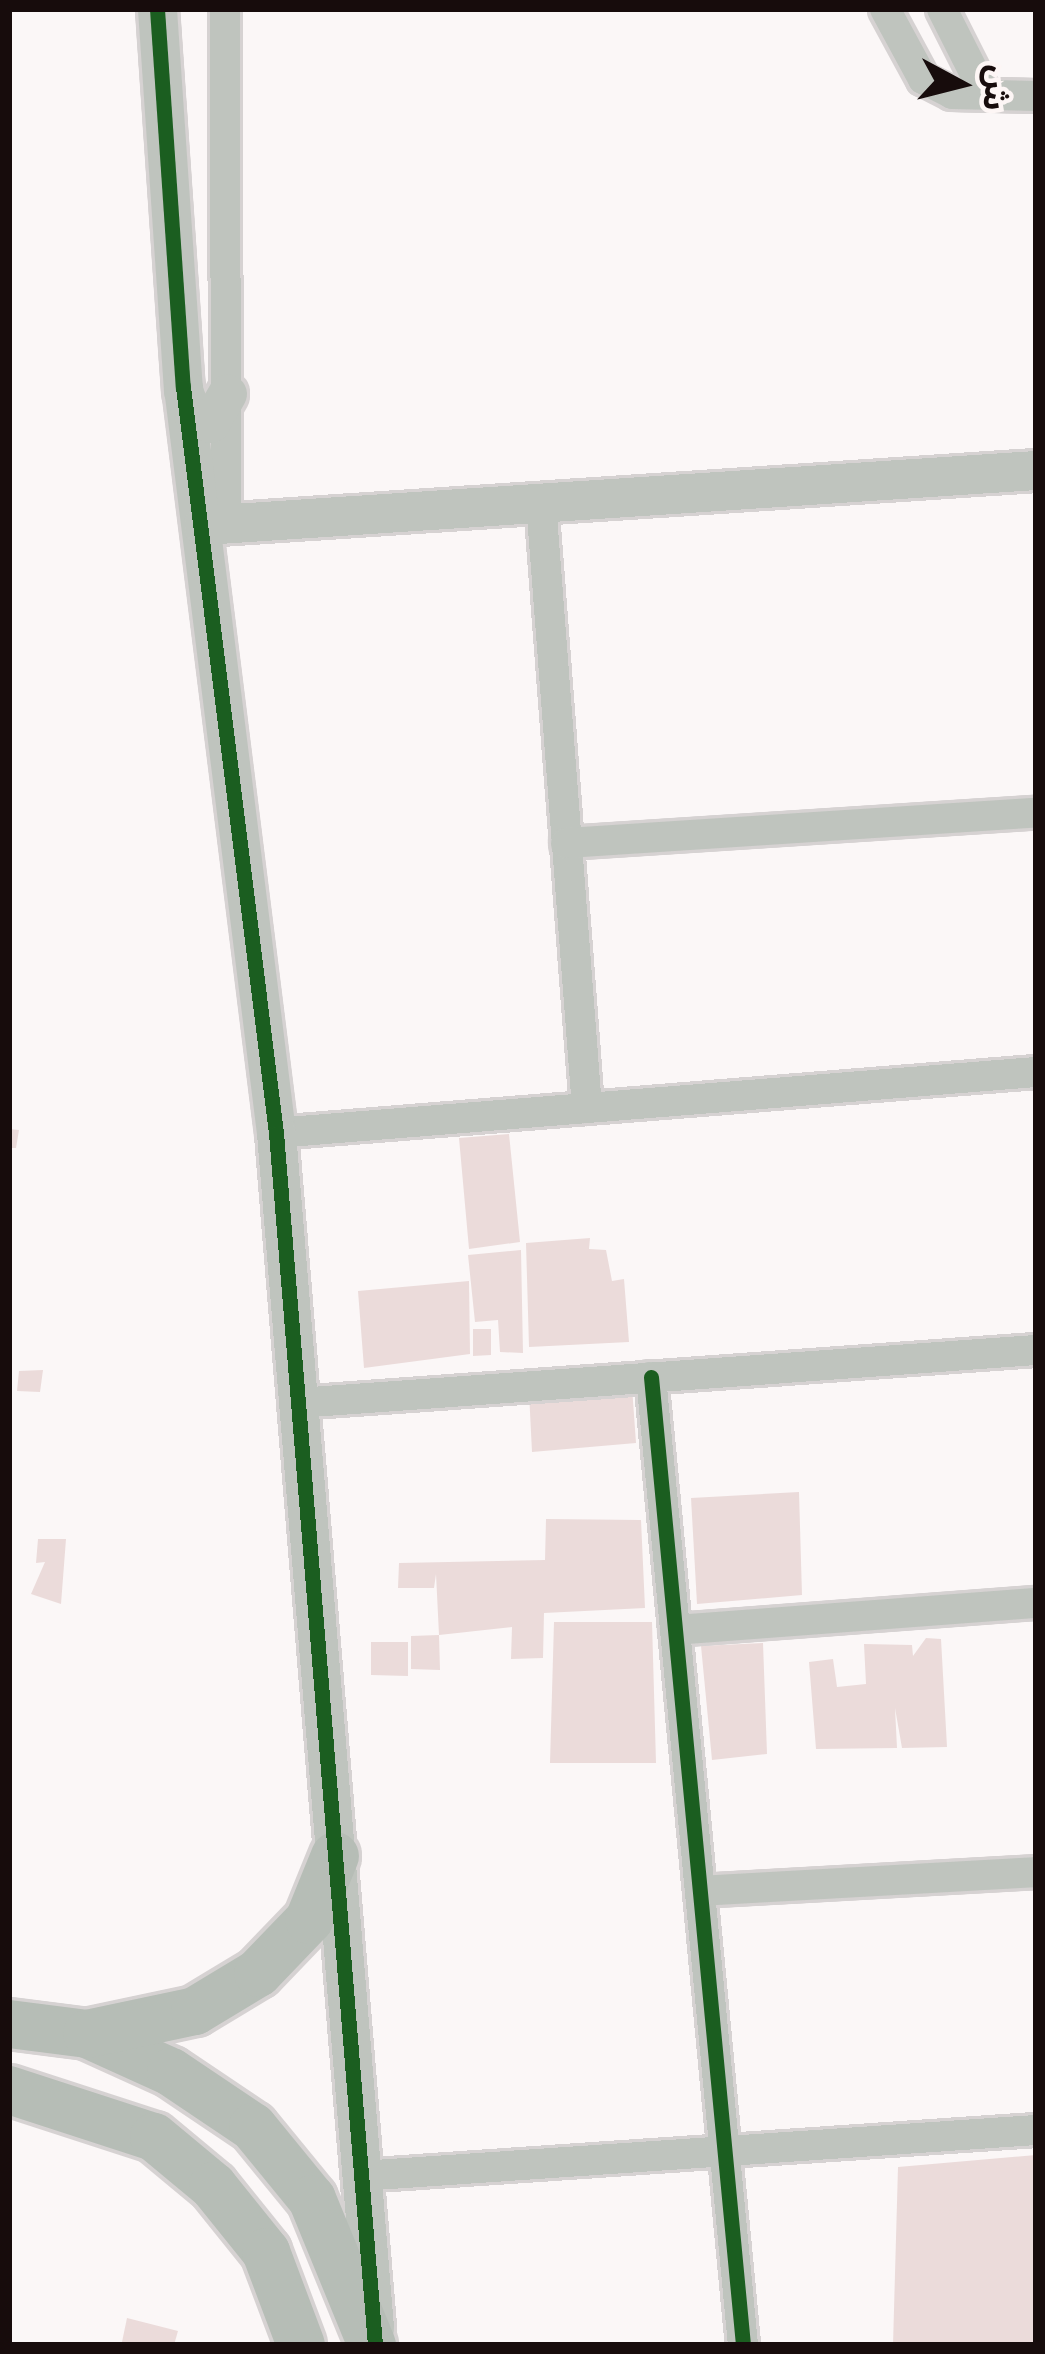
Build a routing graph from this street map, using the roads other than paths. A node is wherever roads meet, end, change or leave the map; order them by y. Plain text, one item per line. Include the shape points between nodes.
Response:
1 (157, 9) edge
2 (225, 9) edge
3 (884, 9) edge
4 (942, 9) edge
5 (985, 94) junction
6 (1036, 96) edge
7 (183, 391) junction
8 (227, 393) junction
9 (1036, 470) edge
10 (541, 502) junction
11 (215, 523) junction
12 (1036, 813) edge
13 (566, 843) junction
14 (1036, 1072) edge
15 (587, 1108) junction
16 (276, 1133) junction
17 (1036, 1350) edge
18 (651, 1377) junction
19 (298, 1402) junction
20 (1036, 1603) edge
21 (675, 1630) junction
22 (335, 1856) junction
23 (1036, 1872) edge
24 (700, 1891) junction
25 (9, 2024) edge
26 (87, 2034) junction
27 (9, 2090) edge
28 (1036, 2130) edge
29 (724, 2152) junction
30 (361, 2176) junction
31 (301, 2345) edge
32 (373, 2345) edge
33 (743, 2345) edge

1 - 7 street
2 - 8 street
3 - 5 street via 923,80
4 - 5 street
5 - 6 street
7 - 8 street via 194,417 210,423
7 - 11 street
8 - 11 street
9 - 10 street
10 - 11 street
10 - 13 street
11 - 16 street
12 - 13 street
13 - 15 street
14 - 15 street
15 - 16 street
16 - 19 street
17 - 18 street
18 - 19 street
18 - 21 street
19 - 22 street
20 - 21 street
21 - 24 street
22 - 26 main road via 309,1920 258,1973 194,2012
22 - 30 street
23 - 24 street
24 - 29 street
25 - 26 main road
26 - 32 main road via 171,2072 253,2127 312,2199
27 - 31 main road via 154,2138 213,2186 266,2252
28 - 29 street
29 - 30 street
29 - 33 street
30 - 32 street

